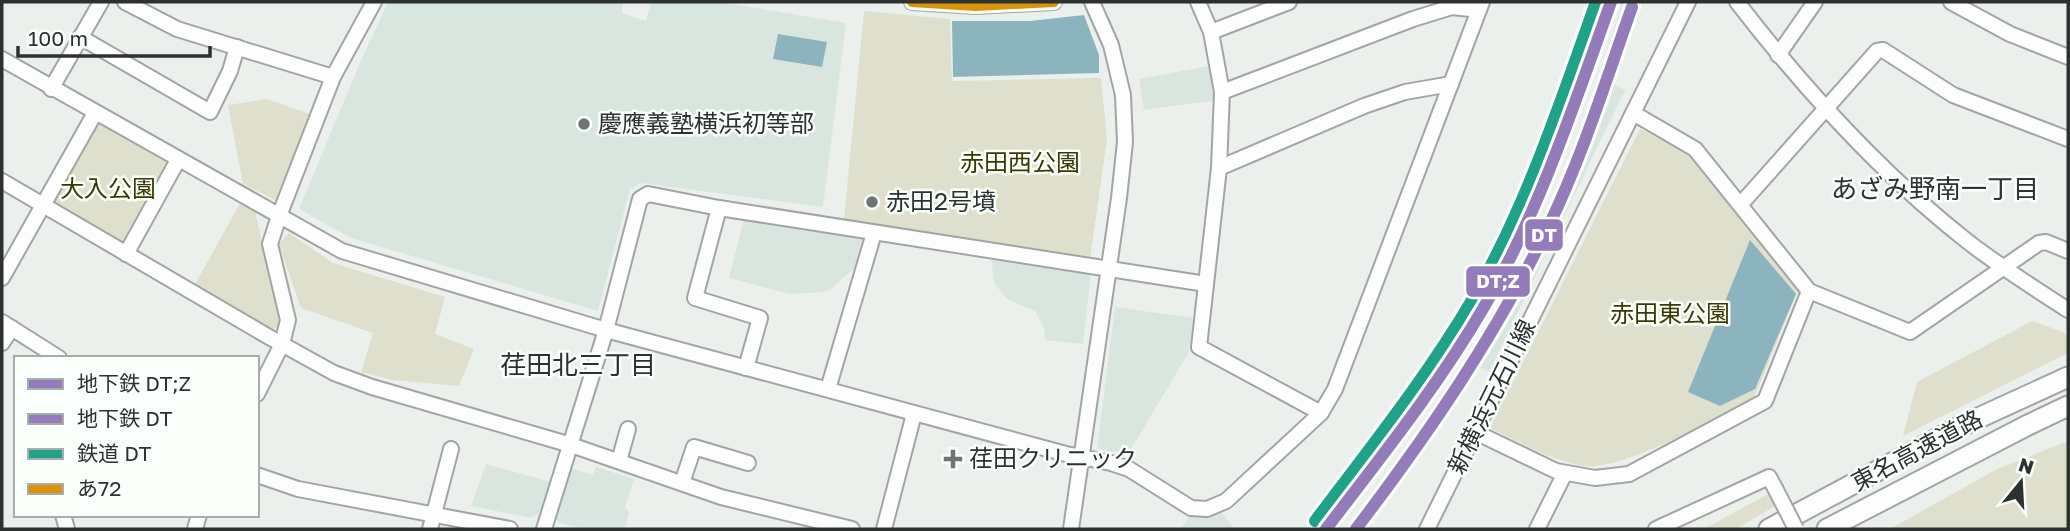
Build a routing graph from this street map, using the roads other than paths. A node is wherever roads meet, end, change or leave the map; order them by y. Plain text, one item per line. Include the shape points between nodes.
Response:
1 (101, 2) edge
2 (125, 2) edge
3 (374, 2) edge
4 (912, 2) edge
5 (1054, 2) edge
6 (1092, 2) edge
7 (1198, 2) edge
8 (1289, 2) edge
9 (1688, 2) edge
10 (1737, 2) edge
11 (1815, 2) edge
12 (1951, 2) edge
13 (975, 4) edge
14 (1481, 6) edge
15 (1211, 32) junction
16 (80, 37) junction
17 (237, 47) junction
18 (1778, 55) junction
19 (2068, 57) edge
20 (2, 59) edge
21 (333, 77) junction
22 (1451, 84) junction
23 (51, 89) junction
24 (1223, 92) junction
25 (1824, 109) junction
26 (95, 113) junction
27 (1633, 113) junction
28 (2068, 139) edge
29 (178, 160) junction
30 (1219, 168) junction
31 (2, 181) edge
32 (1741, 204) junction
33 (44, 205) junction
34 (719, 208) junction
35 (279, 216) junction
36 (874, 233) junction
37 (2068, 251) edge
38 (126, 254) junction
39 (2004, 267) junction
40 (1107, 269) junction
41 (2, 278) edge
42 (1206, 284) junction
43 (1809, 291) junction
44 (2068, 310) edge
45 (7, 325) edge
46 (606, 330) junction
47 (2, 343) edge
48 (282, 344) junction
49 (56, 356) edge
50 (747, 368) junction
51 (2068, 377) edge
52 (828, 389) junction
53 (259, 390) edge
54 (2068, 406) edge
55 (1321, 413) junction
56 (914, 414) junction
57 (628, 429) dead end
58 (1475, 432) junction
59 (571, 445) junction
60 (451, 449) dead end
61 (1081, 458) junction
62 (618, 461) junction
63 (748, 463) dead end
64 (1565, 473) junction
65 (259, 476) edge
66 (682, 483) junction
67 (431, 522) edge
68 (510, 529) edge
69 (544, 529) edge
70 (852, 529) edge
71 (884, 529) edge
72 (1071, 529) edge
73 (1427, 529) edge
74 (1537, 529) edge
75 (1656, 529) edge
76 (1769, 529) edge
77 (1797, 529) edge
78 (1827, 529) edge

1 - 16 street
2 - 17 street via 177,29
3 - 21 street
4 - 13 street
5 - 13 street
6 - 40 street via 1111,46 1123,94 1125,142
7 - 15 street
8 - 15 street
9 - 27 street, 新横浜元石川線
10 - 18 street
11 - 18 street
12 - 19 street via 2010,34
14 - 22 street
14 - 24 street via 1413,19
15 - 24 street
16 - 17 street via 210,112
16 - 23 street
17 - 21 street
18 - 25 street
20 - 23 street
21 - 35 street
22 - 30 street via 1405,92 1364,106
22 - 55 street via 1335,388
23 - 26 street
24 - 30 street
25 - 28 street via 1877,51 1883,50 1953,95
25 - 32 street
25 - 39 street via 1912,194
26 - 29 street
26 - 33 street
27 - 32 street via 1695,149
27 - 58 street, 新横浜元石川線
29 - 35 street
29 - 38 street
30 - 42 street
31 - 33 street
32 - 43 street
33 - 38 street
33 - 41 street
34 - 36 street
34 - 46 street via 648,194 640,199
34 - 50 street via 695,298 760,317
35 - 46 street via 342,251
35 - 48 street via 270,244 288,320
36 - 40 street
36 - 52 street
37 - 39 street via 2042,242
38 - 48 street
39 - 43 street via 1910,332
39 - 44 street
40 - 42 street
40 - 61 street
42 - 55 street via 1199,346
43 - 64 street via 1765,401 1629,474 1595,478
45 - 47 street
45 - 49 street
46 - 50 street
46 - 59 street
48 - 53 street
48 - 59 street via 334,373 372,387
50 - 52 street
51 - 76 highway, 東名高速道路 via 1961,426
52 - 56 street
54 - 78 highway, 東名高速道路
55 - 61 street via 1226,501 1207,509 1191,508 1129,469
56 - 61 street
56 - 71 street
57 - 62 street
58 - 64 street
58 - 73 street, 新横浜元石川線
59 - 62 street
59 - 69 street
60 - 67 street
61 - 72 street
62 - 66 street
63 - 66 street via 694,447
64 - 74 street
65 - 67 street
66 - 70 street
67 - 68 street
75 - 77 street, bridge via 1769,477

